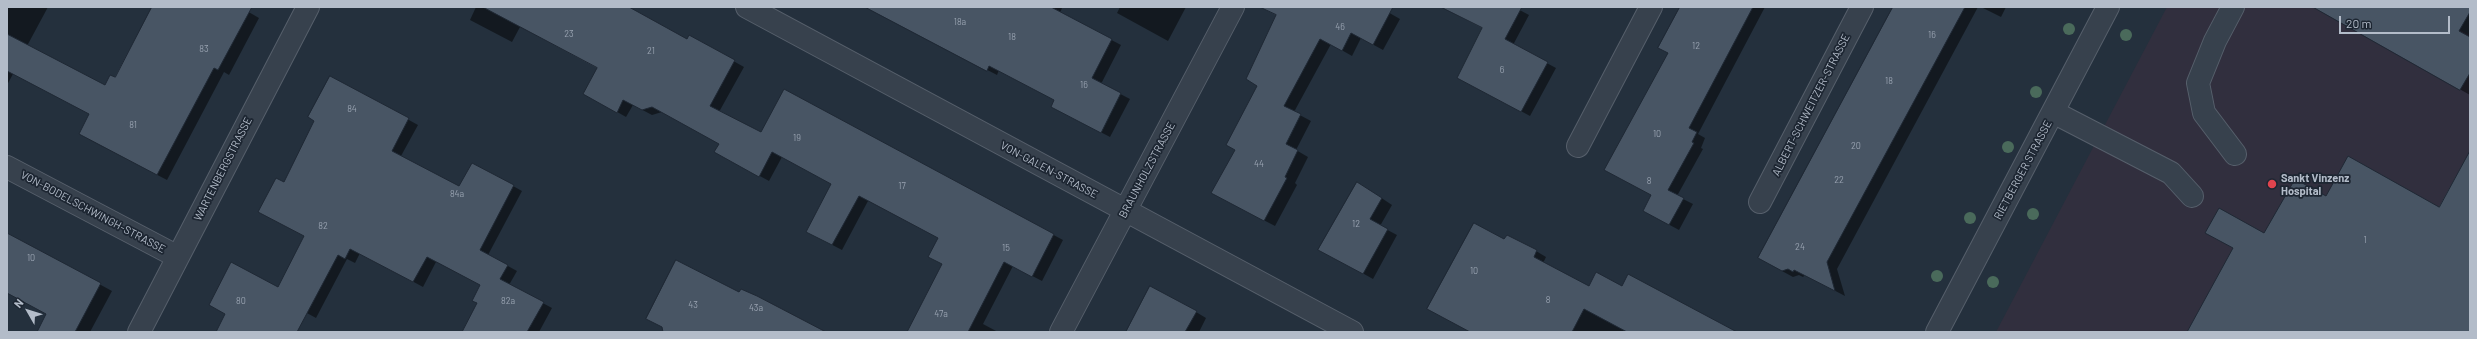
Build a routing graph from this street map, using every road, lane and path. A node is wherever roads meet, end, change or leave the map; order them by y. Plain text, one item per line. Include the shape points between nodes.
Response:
1 (308, 7) edge
2 (747, 7) edge
3 (1232, 7) edge
4 (1651, 7) edge
5 (1862, 7) edge
6 (2108, 7) edge
7 (2233, 7) edge
8 (2053, 112) junction
9 (1578, 146) dead end
10 (2235, 154) dead end
11 (7, 167) edge
12 (2192, 196) dead end
13 (1760, 202) dead end
14 (1125, 211) junction
15 (178, 257) junction
16 (139, 332) edge
17 (1061, 332) edge
18 (1352, 332) edge
19 (1937, 332) edge

1 - 15 street, WARTENBERGSTRASSE
2 - 14 street, VON-GALEN-STRASSE
3 - 14 street, BRAUNHOLZSTRASSE
4 - 9 street
5 - 13 street, ALBERT-SCHWEITZER-STRASSE
6 - 8 street, RIETBERGER STRASSE
7 - 10 street via 2215,41 2198,83 2204,113
8 - 12 street via 2171,173
8 - 19 street, RIETBERGER STRASSE
11 - 15 street, VON-BODELSCHWINGH-STRASSE
14 - 17 street, BRAUNHOLZSTRASSE
14 - 18 street, VON-GALEN-STRASSE
15 - 16 street, WARTENBERGSTRASSE

